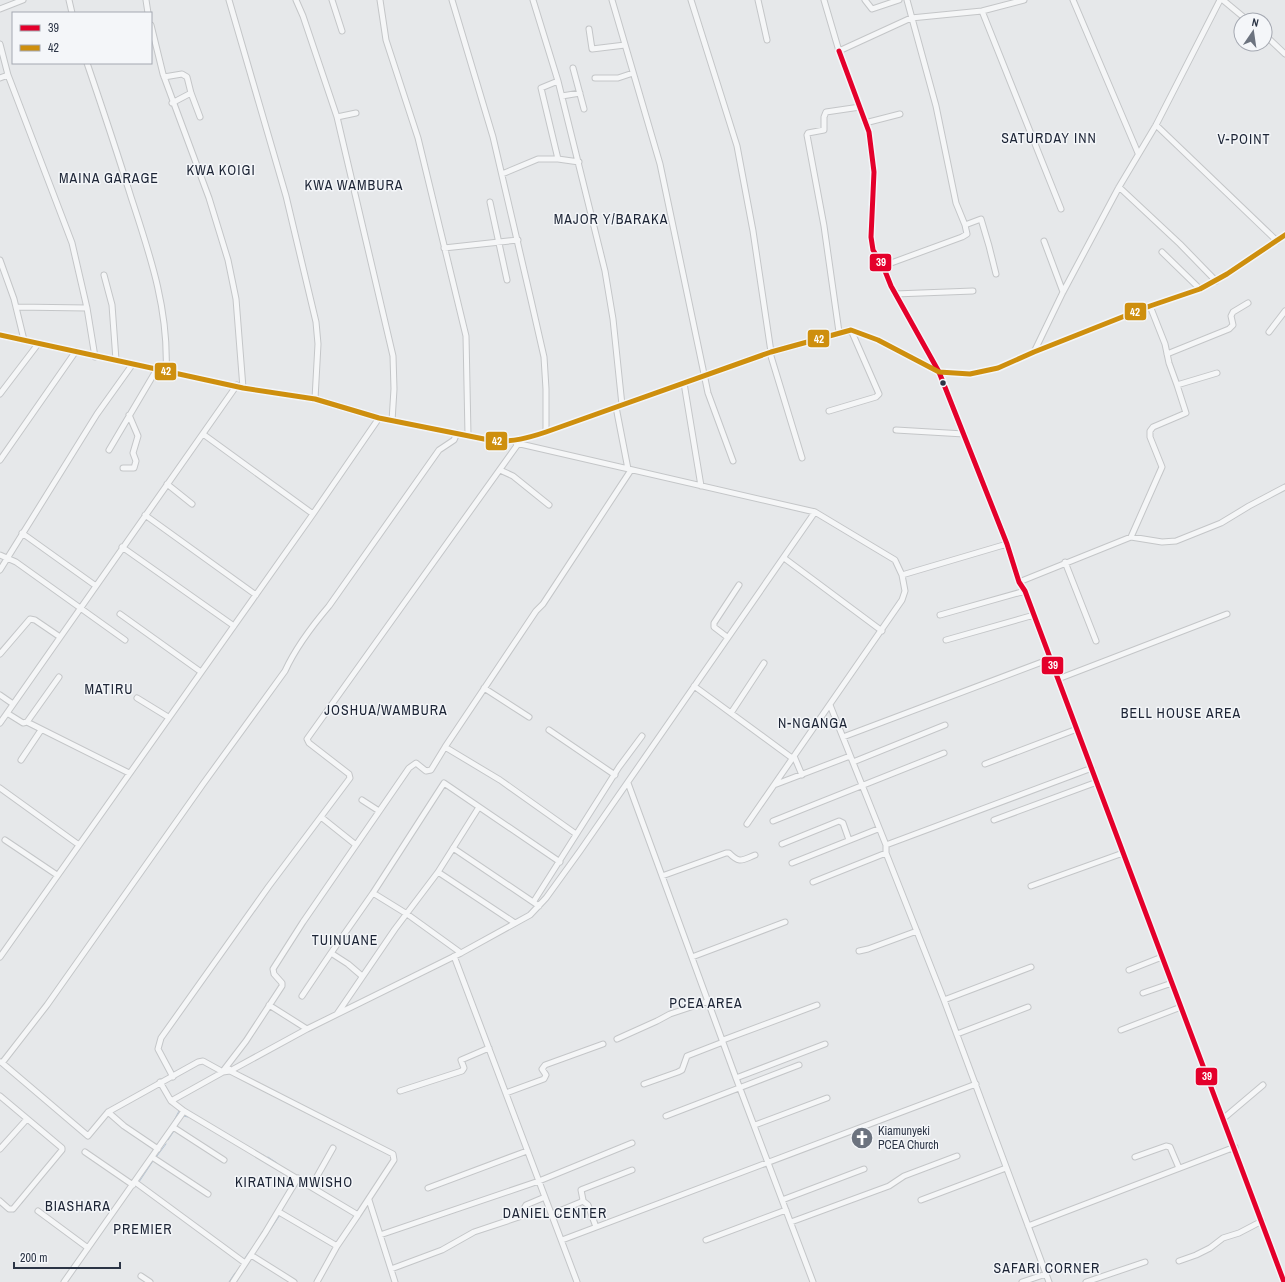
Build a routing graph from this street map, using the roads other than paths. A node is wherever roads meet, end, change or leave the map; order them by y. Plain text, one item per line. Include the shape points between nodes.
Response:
1 (23, 0) edge
2 (69, 0) edge
3 (146, 0) edge
4 (229, 0) edge
5 (296, 0) edge
6 (332, 0) edge
7 (380, 0) edge
8 (452, 0) edge
9 (533, 0) edge
10 (612, 0) edge
11 (691, 0) edge
12 (758, 0) edge
13 (824, 0) edge
14 (865, 0) edge
15 (899, 0) edge
16 (907, 0) edge
17 (1024, 0) edge
18 (1073, 0) edge
19 (1222, 0) edge
20 (0, 9) edge
21 (982, 11) junction
22 (72, 12) edge
23 (148, 12) edge
24 (1237, 12) edge
25 (912, 18) junction
26 (152, 29) edge
27 (589, 29) dead end
28 (342, 31) dead end
29 (768, 40) dead end
30 (1273, 43) edge
31 (0, 44) edge
32 (625, 45) junction
33 (839, 51) junction
34 (1285, 54) edge
35 (88, 64) edge
36 (573, 68) dead end
37 (633, 73) junction
38 (8, 75) junction
39 (0, 78) edge
40 (164, 78) junction
41 (595, 78) dead end
42 (558, 81) junction
43 (191, 93) junction
44 (580, 93) junction
45 (562, 96) junction
46 (172, 103) junction
47 (860, 107) junction
48 (584, 109) dead end
49 (356, 113) dead end
50 (900, 114) dead end
51 (200, 117) dead end
52 (336, 117) junction
53 (865, 122) junction
54 (1156, 125) junction
55 (1138, 153) junction
56 (558, 159) junction
57 (579, 162) junction
58 (502, 174) junction
59 (1119, 187) junction
60 (490, 202) dead end
61 (1061, 209) dead end
62 (965, 225) junction
63 (1285, 235) edge
64 (518, 240) junction
65 (1044, 241) dead end
66 (1277, 241) junction
67 (500, 242) junction
68 (444, 248) junction
69 (1162, 252) dead end
70 (0, 260) edge
71 (883, 266) junction
72 (996, 274) dead end
73 (104, 275) dead end
74 (507, 280) dead end
75 (1216, 281) junction
76 (1200, 289) junction
77 (973, 291) dead end
78 (1063, 292) junction
79 (895, 294) junction
80 (1248, 303) dead end
81 (1150, 306) junction
82 (16, 307) junction
83 (87, 308) junction
84 (1285, 311) edge
85 (851, 330) junction
86 (839, 332) junction
87 (1269, 332) dead end
88 (0, 335) edge
89 (24, 340) junction
90 (38, 344) junction
91 (76, 351) junction
92 (1034, 352) junction
93 (771, 353) junction
94 (1167, 354) junction
95 (95, 357) junction
96 (116, 360) junction
97 (132, 365) junction
98 (157, 369) junction
99 (166, 372) junction
100 (939, 372) junction
101 (1217, 373) dead end
102 (704, 376) junction
103 (684, 383) junction
104 (237, 385) junction
105 (1177, 385) junction
106 (243, 388) junction
107 (0, 394) edge
108 (315, 399) junction
109 (619, 406) junction
110 (829, 411) dead end
111 (129, 415) junction
112 (379, 418) junction
113 (392, 421) junction
114 (896, 430) dead end
115 (546, 432) junction
116 (457, 433) junction
117 (203, 434) junction
118 (964, 434) junction
119 (468, 435) junction
120 (507, 441) junction
121 (518, 444) junction
122 (109, 450) dead end
123 (802, 458) dead end
124 (0, 460) edge
125 (733, 461) dead end
126 (123, 468) dead end
127 (500, 470) junction
128 (629, 470) junction
129 (167, 484) junction
130 (701, 486) junction
131 (1285, 487) edge
132 (192, 504) dead end
133 (549, 505) dead end
134 (815, 512) junction
135 (313, 514) junction
136 (145, 515) junction
137 (22, 532) junction
138 (1131, 537) junction
139 (1007, 544) junction
140 (122, 547) junction
141 (0, 556) edge
142 (6, 558) junction
143 (784, 558) junction
144 (1065, 562) junction
145 (0, 570) edge
146 (902, 575) junction
147 (1019, 582) junction
148 (739, 585) dead end
149 (96, 586) junction
150 (1025, 591) junction
151 (256, 595) junction
152 (80, 609) junction
153 (120, 614) dead end
154 (1034, 614) junction
155 (1227, 614) dead end
156 (940, 616) dead end
157 (234, 626) junction
158 (882, 631) junction
159 (60, 637) junction
160 (727, 637) junction
161 (126, 640) dead end
162 (946, 640) dead end
163 (1096, 641) dead end
164 (0, 654) edge
165 (1050, 659) junction
166 (764, 663) dead end
167 (201, 672) junction
168 (59, 678) dead end
169 (1058, 679) junction
170 (694, 686) junction
171 (484, 688) junction
172 (0, 695) edge
173 (137, 698) dead end
174 (13, 704) junction
175 (830, 705) junction
176 (7, 713) junction
177 (731, 713) junction
178 (2, 717) edge
179 (529, 717) dead end
180 (168, 718) junction
181 (27, 722) junction
182 (0, 723) edge
183 (944, 725) dead end
184 (1077, 729) junction
185 (41, 730) junction
186 (549, 730) dead end
187 (642, 736) dead end
188 (843, 737) junction
189 (445, 746) junction
190 (944, 753) dead end
191 (850, 756) junction
192 (793, 757) junction
193 (21, 760) dead end
194 (853, 762) junction
195 (985, 764) dead end
196 (1092, 768) junction
197 (128, 773) junction
198 (615, 775) junction
199 (802, 775) junction
200 (1097, 782) junction
201 (628, 783) junction
202 (773, 786) junction
203 (861, 786) junction
204 (0, 788) edge
205 (362, 800) dead end
206 (479, 807) junction
207 (379, 812) junction
208 (321, 817) junction
209 (994, 820) dead end
210 (773, 821) dead end
211 (747, 824) dead end
212 (878, 829) junction
213 (576, 834) junction
214 (5, 840) dead end
215 (849, 840) junction
216 (782, 844) dead end
217 (79, 845) junction
218 (356, 845) junction
219 (886, 845) junction
220 (453, 848) junction
221 (886, 853) junction
222 (1123, 854) junction
223 (755, 855) dead end
224 (560, 862) junction
225 (792, 863) dead end
226 (438, 872) junction
227 (56, 875) junction
228 (662, 876) junction
229 (813, 882) dead end
230 (1031, 886) dead end
231 (373, 893) junction
232 (534, 901) junction
233 (540, 906) junction
234 (407, 914) junction
235 (785, 922) dead end
236 (514, 923) junction
237 (917, 931) junction
238 (859, 951) dead end
239 (331, 953) junction
240 (461, 953) junction
241 (454, 956) junction
242 (0, 957) edge
243 (692, 957) junction
244 (1162, 957) junction
245 (1031, 967) dead end
246 (1129, 970) dead end
247 (362, 976) junction
248 (1172, 983) junction
249 (1143, 993) dead end
250 (302, 996) dead end
251 (944, 1000) junction
252 (709, 1002) junction
253 (269, 1005) junction
254 (817, 1005) dead end
255 (1028, 1007) dead end
256 (1180, 1007) junction
257 (336, 1015) junction
258 (307, 1029) junction
259 (1121, 1030) dead end
260 (957, 1034) junction
261 (617, 1039) dead end
262 (723, 1041) junction
263 (603, 1044) dead end
264 (825, 1044) dead end
265 (489, 1048) junction
266 (1, 1062) edge
267 (799, 1065) dead end
268 (229, 1068) junction
269 (223, 1071) junction
270 (173, 1077) junction
271 (736, 1078) junction
272 (160, 1082) junction
273 (644, 1084) dead end
274 (976, 1084) junction
275 (1263, 1086) dead end
276 (740, 1088) junction
277 (400, 1092) dead end
278 (506, 1093) junction
279 (0, 1096) edge
280 (827, 1098) dead end
281 (171, 1101) junction
282 (184, 1111) junction
283 (108, 1112) junction
284 (666, 1116) dead end
285 (1224, 1118) junction
286 (27, 1119) junction
287 (755, 1125) junction
288 (173, 1127) junction
289 (632, 1143) dead end
290 (1235, 1147) junction
291 (333, 1148) dead end
292 (0, 1149) edge
293 (158, 1149) junction
294 (528, 1151) junction
295 (84, 1152) dead end
296 (957, 1156) dead end
297 (152, 1157) junction
298 (1135, 1157) dead end
299 (224, 1160) dead end
300 (768, 1162) junction
301 (1006, 1168) junction
302 (1180, 1168) junction
303 (864, 1169) dead end
304 (632, 1170) dead end
305 (298, 1178) junction
306 (538, 1181) junction
307 (134, 1184) junction
308 (311, 1187) junction
309 (428, 1188) dead end
310 (208, 1194) dead end
311 (545, 1196) junction
312 (369, 1200) junction
313 (782, 1200) junction
314 (921, 1200) dead end
315 (0, 1201) edge
316 (583, 1201) junction
317 (786, 1210) junction
318 (38, 1211) dead end
319 (279, 1212) junction
320 (552, 1214) junction
321 (358, 1215) junction
322 (1262, 1221) junction
323 (791, 1222) junction
324 (1028, 1226) junction
325 (596, 1227) junction
326 (380, 1235) junction
327 (562, 1240) junction
328 (706, 1240) dead end
329 (337, 1246) junction
330 (88, 1248) junction
331 (251, 1255) junction
332 (1179, 1261) dead end
333 (1145, 1262) dead end
334 (245, 1263) junction
335 (391, 1269) junction
336 (1046, 1274) junction
337 (141, 1276) dead end
338 (64, 1282) edge
339 (150, 1282) edge
340 (234, 1282) edge
341 (294, 1282) edge
342 (317, 1282) edge
343 (395, 1282) edge
344 (578, 1282) edge
345 (812, 1282) edge
346 (1022, 1282) edge
347 (1049, 1282) edge
348 (1086, 1282) edge
349 (1284, 1282) edge

1 - 20 street
2 - 22 street
3 - 23 street
4 - 108 street via 286,196 316,322 318,344
5 - 52 street
6 - 28 street
7 - 68 street via 386,40 418,138
8 - 58 street
9 - 42 street
10 - 32 street
11 - 93 street via 737,146
12 - 29 street
13 - 33 street
14 - 15 street via 872,9
16 - 25 street
17 - 21 street
18 - 55 street
19 - 24 street
19 - 54 street
21 - 25 street
21 - 61 street
25 - 33 street
25 - 62 street via 936,106 956,203
26 - 40 street
27 - 32 street via 592,49
30 - 34 street
31 - 38 street
32 - 37 street
33 - 47 street
35 - 99 street via 162,299 167,351
36 - 44 street
37 - 41 street via 618,78
37 - 102 street via 660,164
38 - 39 street
38 - 83 street via 72,243
40 - 43 street via 184,75 189,81
40 - 46 street
42 - 45 street
42 - 56 street via 541,88 540,91
43 - 46 street
43 - 51 street
44 - 45 street
44 - 48 street
45 - 57 street
46 - 106 street via 209,198 228,260 236,299
47 - 53 street
47 - 86 street via 826,112 824,130 807,135 824,226
49 - 52 street
50 - 53 street
52 - 113 street via 393,356
53 - 71 street via 873,161 872,244
54 - 55 street
54 - 66 street
55 - 59 street
56 - 57 street
56 - 58 street via 538,160
57 - 109 street via 606,277 613,319
58 - 64 street
59 - 75 street
59 - 78 street
60 - 67 street
62 - 71 street via 967,234 962,237
62 - 72 street via 982,221
63 - 66 street
64 - 67 street
64 - 115 street via 544,357
65 - 78 street
66 - 75 street
67 - 68 street
67 - 74 street
68 - 119 street via 466,336
69 - 76 street
70 - 82 street
71 - 79 street
73 - 96 street via 112,305
75 - 76 street
76 - 81 street
77 - 79 street
78 - 92 street
79 - 100 street
80 - 94 street via 1233,312 1233,325 1229,329
81 - 92 street
81 - 94 street
82 - 83 street
82 - 89 street
83 - 95 street
84 - 87 street
85 - 86 street
85 - 100 street via 878,340
85 - 110 street via 879,394
86 - 93 street
88 - 89 street
89 - 90 street
90 - 91 street
90 - 107 street
91 - 95 street
91 - 124 street
92 - 100 street via 998,368 970,374
93 - 102 street
93 - 123 street
94 - 105 street
95 - 96 street
96 - 97 street
97 - 98 street
97 - 137 street
98 - 99 street
98 - 111 street
99 - 104 street
100 - 118 street
101 - 105 street
102 - 103 street
102 - 125 street
103 - 109 street
103 - 130 street
104 - 106 street
104 - 117 street
105 - 138 street via 1186,413 1150,431 1162,467
106 - 108 street
108 - 112 street
109 - 115 street
109 - 128 street
111 - 122 street
111 - 126 street via 138,436 133,453 136,461 134,468
112 - 113 street
112 - 135 street
113 - 116 street
114 - 118 street
115 - 120 street via 525,439
116 - 119 street
116 - 266 street via 454,440 439,450 47,1005
117 - 129 street
117 - 135 street
118 - 139 street
119 - 120 street
120 - 121 street
121 - 127 street
121 - 128 street
127 - 133 street via 513,476
127 - 208 street via 307,739 350,776
128 - 130 street
128 - 171 street via 543,604
129 - 132 street
129 - 136 street
130 - 134 street
131 - 138 street via 1221,523 1176,541 1162,542
134 - 143 street
134 - 146 street via 892,557
135 - 151 street
136 - 140 street
136 - 151 street
137 - 142 street
137 - 149 street
138 - 144 street
139 - 146 street
139 - 147 street
140 - 149 street
140 - 157 street
141 - 142 street
142 - 145 street
142 - 152 street via 16,562
143 - 158 street
143 - 160 street
144 - 147 street
144 - 163 street
146 - 158 street via 905,595
147 - 150 street
148 - 160 street via 714,623 714,627
149 - 152 street
150 - 154 street
150 - 156 street
151 - 157 street
152 - 159 street
152 - 161 street
153 - 167 street
154 - 162 street
154 - 165 street
155 - 169 street
157 - 167 street
158 - 175 street
159 - 164 street via 30,619
159 - 174 street
160 - 170 street
165 - 169 street
165 - 188 street
166 - 177 street
167 - 180 street
168 - 181 street
169 - 184 street
170 - 177 street
170 - 201 street
171 - 179 street
171 - 189 street
172 - 174 street
173 - 180 street
174 - 176 street
175 - 188 street
175 - 192 street
176 - 178 street
176 - 181 street
177 - 192 street
178 - 182 street
180 - 197 street
181 - 185 street
183 - 194 street
184 - 195 street
184 - 196 street
185 - 193 street
185 - 197 street
186 - 198 street
187 - 198 street
188 - 191 street
189 - 207 street via 431,770 426,771 416,763 409,768
189 - 213 street via 500,780
190 - 203 street
191 - 194 street
191 - 199 street
192 - 199 street
192 - 202 street
194 - 203 street
196 - 200 street
196 - 219 street
197 - 217 street
198 - 213 street
199 - 202 street
200 - 209 street
200 - 222 street
201 - 228 street
201 - 233 street
202 - 211 street
203 - 210 street
203 - 212 street
204 - 217 street
205 - 207 street
206 - 220 street
206 - 224 street
206 - 231 street via 444,783
207 - 218 street
208 - 218 street
208 - 270 street via 161,1038 158,1049
212 - 215 street
212 - 219 street
213 - 224 street
214 - 227 street
215 - 216 street via 843,823 839,822
215 - 225 street
217 - 227 street
218 - 253 street via 274,968 274,974 282,986
219 - 221 street
220 - 226 street
220 - 232 street
221 - 229 street
221 - 237 street
222 - 230 street
222 - 244 street
223 - 228 street via 737,860 726,853
224 - 232 street
226 - 234 street
226 - 236 street
227 - 242 street
228 - 243 street
231 - 234 street
231 - 239 street
232 - 233 street
233 - 236 street via 530,915
234 - 240 street
234 - 247 street
235 - 243 street
236 - 240 street
237 - 238 street
237 - 251 street
239 - 247 street
239 - 250 street
240 - 241 street
241 - 257 street
241 - 265 street
243 - 252 street
244 - 246 street
244 - 248 street
245 - 251 street
247 - 257 street
248 - 249 street
248 - 256 street
251 - 260 street
252 - 261 street via 670,1014
252 - 262 street
253 - 258 street
253 - 268 street
254 - 262 street
255 - 260 street
256 - 259 street
256 - 285 street
257 - 258 street
258 - 268 street
260 - 274 street
262 - 271 street
262 - 273 street via 687,1056 682,1070
263 - 278 street via 546,1065 542,1069 546,1075 544,1079
264 - 271 street
265 - 277 street via 462,1060 462,1071
265 - 278 street
266 - 283 street via 86,1135 91,1133
267 - 276 street
268 - 269 street
268 - 312 street via 393,1154 394,1160
269 - 270 street via 203,1061
269 - 281 street
270 - 272 street
271 - 276 street
272 - 281 street
272 - 283 street
274 - 300 street
274 - 301 street
275 - 285 street
276 - 284 street
276 - 287 street
278 - 294 street
279 - 286 street
280 - 287 street
281 - 282 street
282 - 288 street
282 - 305 street
283 - 293 street
285 - 290 street
286 - 292 street
286 - 315 street via 62,1150 13,1209 9,1209
287 - 300 street
288 - 293 street
288 - 299 street
289 - 306 street
290 - 302 street
290 - 322 street
291 - 308 street
293 - 297 street
294 - 306 street
294 - 309 street
295 - 307 street
296 - 323 street via 904,1176 889,1186
297 - 307 street
297 - 310 street
298 - 302 street via 1166,1146 1170,1147
300 - 313 street
300 - 325 street
301 - 314 street
301 - 324 street
302 - 324 street
303 - 313 street
304 - 316 street via 581,1190
305 - 308 street
305 - 319 street
306 - 311 street
306 - 326 street
307 - 330 street
307 - 334 street
308 - 321 street
311 - 320 street
311 - 335 street via 526,1205 518,1217 474,1232 442,1250
312 - 321 street
312 - 326 street
313 - 317 street
316 - 320 street
316 - 325 street via 588,1205
317 - 323 street
317 - 328 street
318 - 330 street
319 - 329 street
319 - 331 street
320 - 327 street
321 - 329 street
322 - 332 street
322 - 349 street
323 - 345 street
324 - 336 street
325 - 327 street
326 - 335 street
327 - 344 street
329 - 342 street
330 - 338 street
331 - 334 street
331 - 341 street
333 - 348 street
334 - 340 street
335 - 343 street
336 - 346 street
336 - 347 street
337 - 339 street

